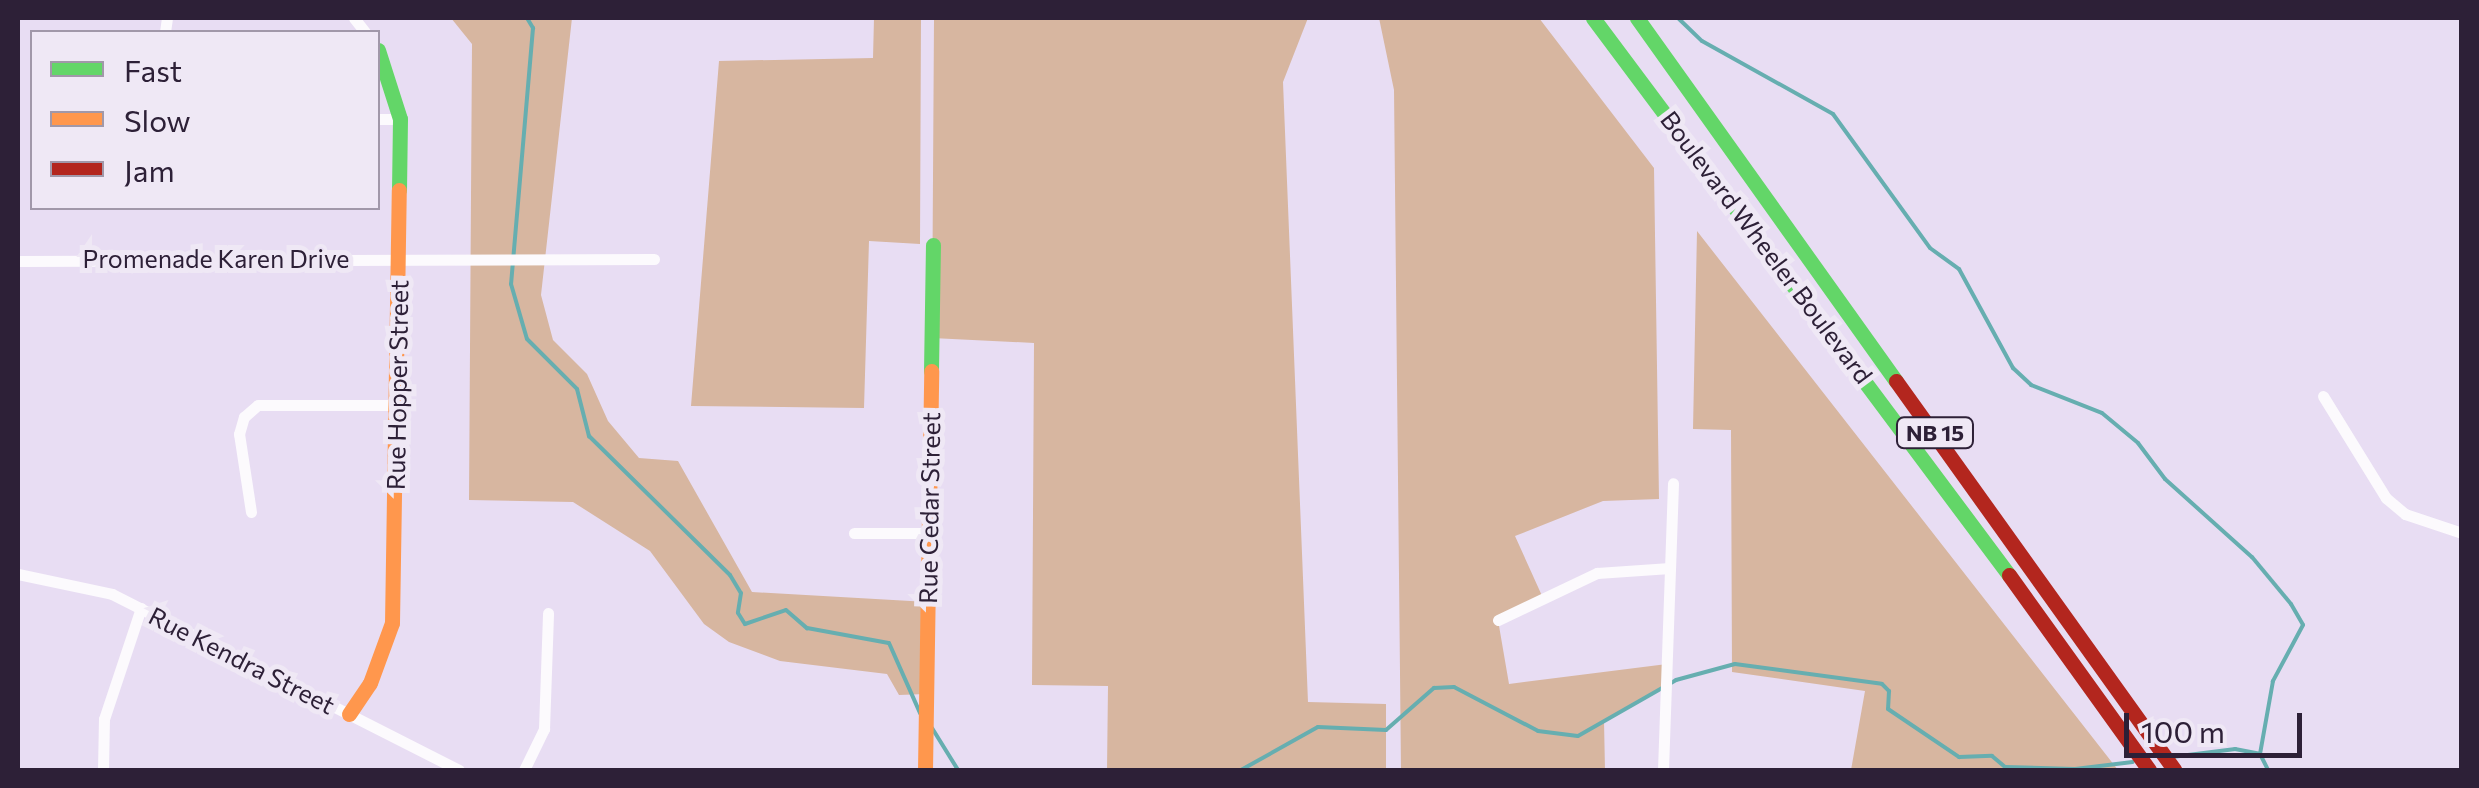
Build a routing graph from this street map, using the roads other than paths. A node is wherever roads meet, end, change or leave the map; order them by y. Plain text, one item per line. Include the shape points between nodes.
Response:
1 (1593, 18) edge
2 (1637, 18) edge
3 (380, 56) edge
4 (400, 118) junction
5 (380, 119) edge
6 (933, 244) dead end
7 (399, 258) junction
8 (654, 258) dead end
9 (18, 261) edge
10 (2322, 396) dead end
11 (398, 406) junction
12 (1674, 483) dead end
13 (251, 512) dead end
14 (854, 533) dead end
15 (929, 533) junction
16 (2462, 534) edge
17 (1670, 568) junction
18 (18, 574) edge
19 (140, 608) junction
20 (548, 613) dead end
21 (1498, 620) dead end
22 (348, 714) junction
23 (103, 770) edge
24 (459, 770) edge
25 (524, 770) edge
26 (925, 770) edge
27 (1663, 770) edge
28 (2149, 770) edge
29 (2174, 770) edge

1 - 28 main road, Boulevard Wheeler Boulevard / NB 15 via 1940,478
2 - 29 main road, Boulevard Wheeler Boulevard / NB 15
3 - 4 main road, Rue Hopper Street
4 - 5 street
4 - 7 main road, Rue Hopper Street
6 - 15 main road, Rue Cedar Street
7 - 8 street, Promenade Karen Drive
7 - 9 street, Promenade Karen Drive
7 - 11 main road, Rue Hopper Street
10 - 16 street via 2386,498 2405,514
11 - 13 street via 258,405 244,417 239,434
11 - 22 main road, Rue Hopper Street via 392,623 370,683
12 - 17 street
14 - 15 street
15 - 26 main road, Rue Cedar Street
17 - 21 street via 1597,572
17 - 27 street
18 - 19 street, Rue Kendra Street via 83,584
19 - 22 street, Rue Kendra Street
19 - 23 street via 104,718
20 - 25 street via 544,728
22 - 24 street, Rue Kendra Street

